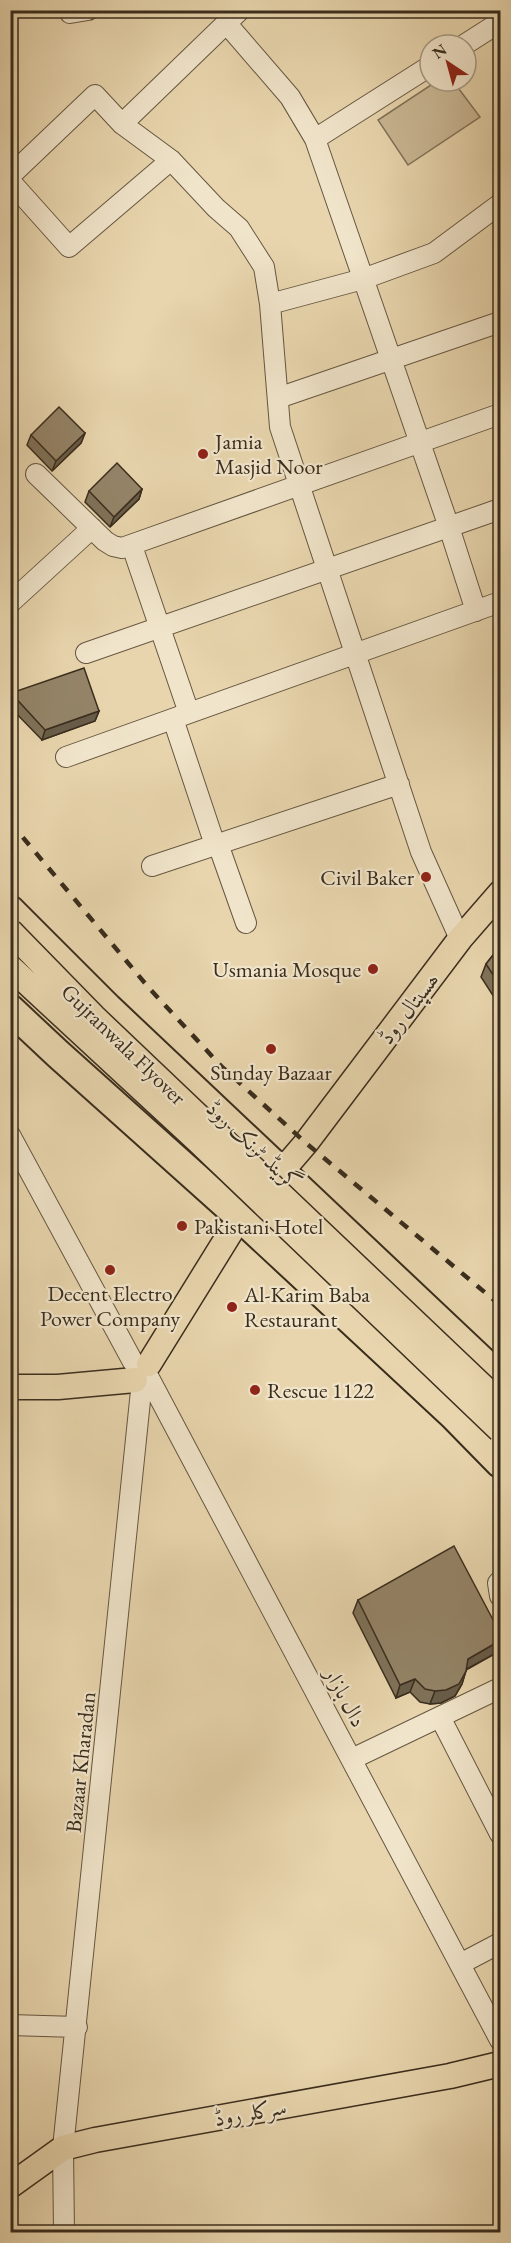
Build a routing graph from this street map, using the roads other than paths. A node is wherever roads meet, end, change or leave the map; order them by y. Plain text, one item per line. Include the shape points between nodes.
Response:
1 (234, 15) edge
2 (501, 22) edge
3 (478, 36) edge
4 (418, 74) edge
5 (122, 124) junction
6 (315, 139) junction
7 (171, 160) junction
8 (10, 176) edge
9 (10, 181) edge
10 (501, 204) edge
11 (363, 279) junction
12 (270, 304) junction
13 (501, 322) edge
14 (391, 359) junction
15 (278, 398) junction
16 (501, 414) edge
17 (419, 442) junction
18 (36, 474) dead end
19 (299, 487) junction
20 (501, 509) edge
21 (449, 527) junction
22 (92, 528) junction
23 (132, 546) junction
24 (326, 569) junction
25 (501, 602) edge
26 (10, 603) edge
27 (476, 611) junction
28 (159, 629) junction
29 (86, 653) dead end
30 (356, 654) junction
31 (181, 716) junction
32 (66, 757) dead end
33 (399, 784) junction
34 (217, 844) junction
35 (152, 866) dead end
36 (501, 893) edge
37 (10, 909) edge
38 (246, 923) dead end
39 (10, 931) edge
40 (460, 939) junction
41 (10, 967) edge
42 (108, 1008) junction
43 (10, 1009) edge
44 (58, 1054) junction
45 (10, 1135) edge
46 (282, 1171) junction
47 (240, 1217) junction
48 (140, 1372) junction
49 (495, 1372) edge
50 (10, 1374) edge
51 (10, 1387) edge
52 (501, 1402) edge
53 (453, 1415) junction
54 (501, 1430) edge
55 (501, 1463) edge
56 (501, 1581) edge
57 (501, 1596) edge
58 (501, 1688) edge
59 (440, 1717) junction
60 (352, 1759) junction
61 (501, 1834) edge
62 (501, 1943) edge
63 (460, 1964) junction
64 (10, 2025) edge
65 (77, 2027) junction
66 (501, 2040) edge
67 (501, 2064) edge
68 (63, 2148) junction
69 (10, 2186) edge
70 (64, 2232) edge

1 - 5 street
1 - 6 street
2 - 3 street
4 - 6 street
5 - 7 street
5 - 8 street via 95,95
6 - 11 street
7 - 9 street via 69,247
7 - 12 street via 239,228 264,267
10 - 11 street via 434,253
11 - 12 street
11 - 14 street
12 - 15 street
13 - 14 street
14 - 15 street
14 - 17 street
15 - 19 street via 280,427
16 - 17 street
17 - 19 street
17 - 21 street
18 - 22 street
19 - 23 street
19 - 24 street
20 - 21 street
21 - 24 street
21 - 27 street
22 - 23 street via 113,546
22 - 26 street
23 - 28 street
24 - 28 street
24 - 30 street
25 - 27 street
27 - 30 street
28 - 29 street
28 - 31 street
30 - 31 street
30 - 33 street
31 - 32 street
31 - 34 street
33 - 34 street
33 - 40 street via 421,852
34 - 35 street
34 - 38 street
36 - 40 main road, ھسپتال روڈ
37 - 42 highway, گرینڈ ٹرنک روڈ
39 - 52 main road, Gujranwala Flyover, bridge via 94,1017
40 - 46 main road, ھسپتال روڈ
41 - 54 main road, Gujranwala Flyover, bridge
42 - 44 highway
42 - 46 highway, گرینڈ ٹرنک روڈ
43 - 44 highway
44 - 47 highway
45 - 48 street, دال بازار
46 - 49 highway, گرینڈ ٹرنک روڈ
47 - 48 main road
47 - 53 highway
48 - 50 main road
48 - 51 main road via 58,1387
48 - 60 street, دال بازار
48 - 65 street, Bazaar Kharadan
49 - 53 highway
53 - 55 highway
56 - 57 street
58 - 59 street
59 - 60 street
59 - 61 street
60 - 63 street, دال بازار
62 - 63 street
63 - 66 street, دال بازار
64 - 65 street
65 - 68 street, Bazaar Kharadan
67 - 68 main road, سرکلر روڈ
68 - 69 main road, سرکلر روڈ
68 - 70 street, Bazaar Kharadan

